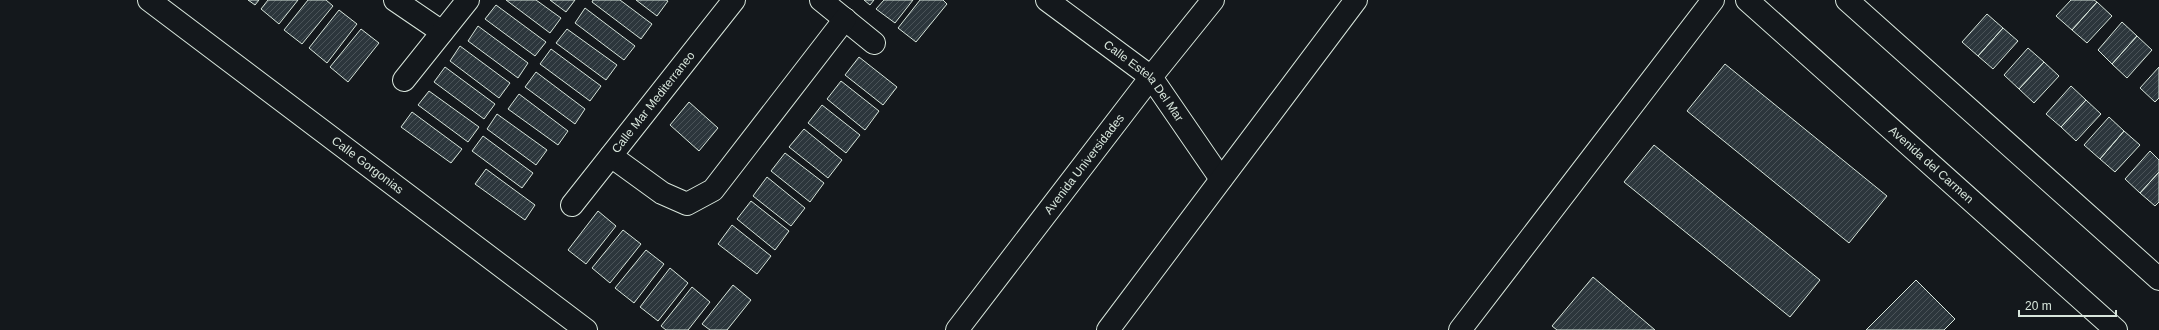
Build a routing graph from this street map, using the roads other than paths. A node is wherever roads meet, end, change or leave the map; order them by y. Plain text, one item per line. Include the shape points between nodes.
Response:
1 (149, 0) edge
2 (395, 0) edge
3 (468, 0) edge
4 (734, 0) edge
5 (821, 0) edge
6 (1047, 0) edge
7 (1213, 0) edge
8 (1356, 0) edge
9 (1713, 0) edge
10 (1747, 0) edge
11 (1847, 0) edge
12 (845, 18) junction
13 (442, 32) junction
14 (874, 43) dead end
15 (1151, 77) junction
16 (404, 80) dead end
17 (611, 156) junction
18 (1221, 179) junction
19 (572, 205) dead end
20 (2159, 279) edge
21 (586, 330) edge
22 (957, 330) edge
23 (1108, 330) edge
24 (1460, 330) edge
25 (2116, 330) edge

1 - 21 street, Calle Gorgonias
2 - 13 street
3 - 13 street
4 - 17 street, Calle Mar Mediterraneo
5 - 12 street
6 - 15 street, Calle Estela Del Mar
7 - 15 street, Avenida Universidades
8 - 18 street
9 - 24 street
10 - 25 street, Avenida del Carmen
11 - 20 street
12 - 14 street
12 - 17 street via 714,190 686,204 662,193
13 - 16 street
15 - 18 street, Calle Estela Del Mar
15 - 22 street, Avenida Universidades
17 - 19 street, Calle Mar Mediterraneo
18 - 23 street

